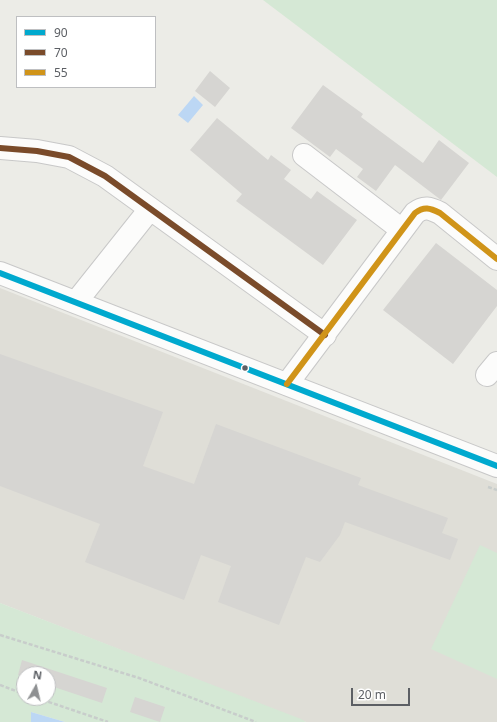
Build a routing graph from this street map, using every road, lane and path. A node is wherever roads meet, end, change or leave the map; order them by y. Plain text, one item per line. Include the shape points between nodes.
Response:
1 (0, 148) edge
2 (304, 155) dead end
3 (150, 209) junction
4 (402, 230) junction
5 (497, 259) edge
6 (0, 273) edge
7 (76, 302) junction
8 (325, 335) junction
9 (287, 384) junction
10 (497, 466) edge
11 (0, 635) edge
12 (0, 685) edge
13 (16, 691) edge
14 (56, 704) edge
15 (108, 722) edge
16 (256, 722) edge

1 - 3 street via 69,157 104,176
2 - 4 street
3 - 7 street
3 - 8 street
4 - 5 street via 415,213 422,208 430,208 440,213
4 - 8 street
6 - 7 street
7 - 9 street
8 - 9 street
9 - 10 street
11 - 16 path via 139,678
12 - 13 path
14 - 15 path

